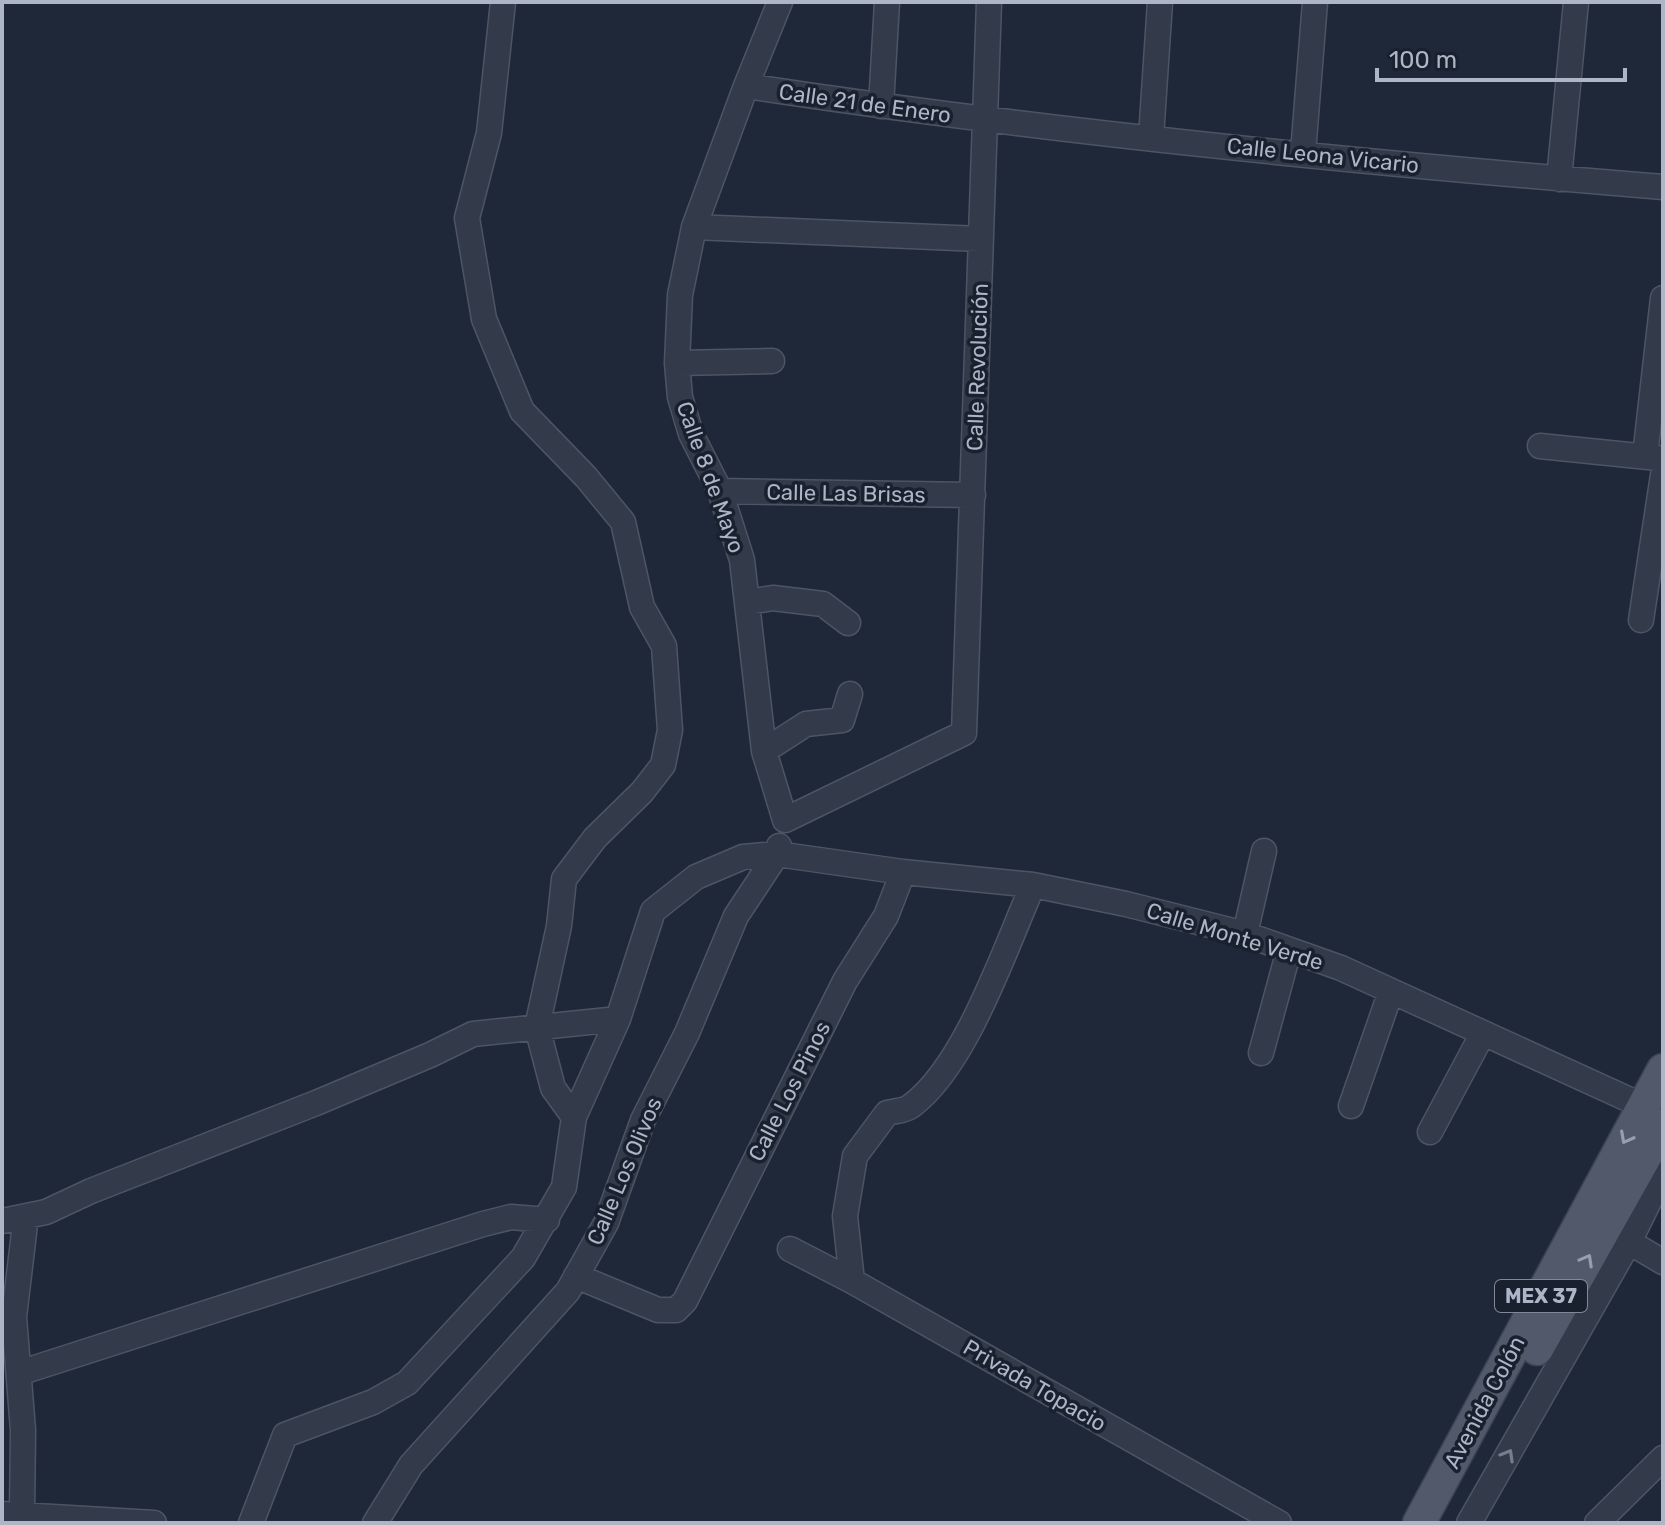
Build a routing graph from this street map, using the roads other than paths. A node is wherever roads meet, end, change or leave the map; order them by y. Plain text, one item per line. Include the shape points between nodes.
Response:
1 (503, 2) edge
2 (780, 2) edge
3 (887, 2) edge
4 (989, 2) edge
5 (1160, 2) edge
6 (1315, 2) edge
7 (1576, 2) edge
8 (746, 86) junction
9 (881, 106) junction
10 (984, 119) junction
11 (1151, 137) junction
12 (1303, 153) junction
13 (1559, 179) junction
14 (1663, 187) edge
15 (694, 227) junction
16 (980, 239) junction
17 (1663, 298) edge
18 (772, 361) dead end
19 (677, 363) junction
20 (1540, 446) dead end
21 (1654, 457) edge
22 (1663, 475) edge
23 (720, 491) junction
24 (973, 495) junction
25 (748, 602) junction
26 (1641, 620) dead end
27 (848, 623) dead end
28 (850, 694) dead end
29 (764, 751) junction
30 (785, 820) junction
31 (1264, 851) dead end
32 (777, 854) junction
33 (903, 872) junction
34 (1033, 885) junction
35 (1245, 934) junction
36 (1289, 950) junction
37 (1391, 991) junction
38 (618, 1019) junction
39 (537, 1027) junction
40 (1483, 1033) junction
41 (1261, 1053) dead end
42 (1663, 1070) edge
43 (1351, 1106) dead end
44 (1656, 1116) edge
45 (574, 1117) junction
46 (1430, 1132) dead end
47 (1663, 1173) edge
48 (14, 1219) edge
49 (547, 1220) junction
50 (1629, 1242) junction
51 (790, 1249) dead end
52 (1663, 1262) edge
53 (576, 1276) junction
54 (852, 1281) junction
55 (19, 1373) junction
56 (1663, 1458) edge
57 (12, 1514) edge
58 (154, 1523) edge
59 (251, 1523) edge
60 (375, 1523) edge
61 (1279, 1523) edge
62 (1419, 1523) edge
63 (1439, 1523) edge
64 (1469, 1523) edge
65 (1597, 1523) edge

1 - 39 street via 489,133 467,218 484,319 522,411 623,522 642,607 664,646 670,730 663,765 564,879
2 - 8 street, Calle 8 de Mayo
3 - 9 street
4 - 10 street, Calle Revolución
5 - 11 street
6 - 12 street
7 - 13 street
8 - 9 street, Calle 21 de Enero
8 - 15 street, Calle 8 de Mayo
9 - 10 street, Calle 21 de Enero
10 - 11 street, Calle Leona Vicario
10 - 16 street, Calle Revolución
11 - 12 street, Calle Leona Vicario
12 - 13 street, Calle Leona Vicario
13 - 14 street, Calle Leona Vicario
15 - 16 street
15 - 19 street, Calle 8 de Mayo via 680,295
16 - 24 street, Calle Revolución
17 - 21 street
18 - 19 street
19 - 23 street, Calle 8 de Mayo via 691,434
20 - 21 street
22 - 26 street
23 - 24 street, Calle Las Brisas
23 - 25 street, Calle 8 de Mayo via 742,560
24 - 30 street, Calle Revolución via 964,733
25 - 27 street via 773,598 823,604
25 - 29 street, Calle 8 de Mayo
28 - 29 street via 842,720 806,724
29 - 30 street, Calle 8 de Mayo
30 - 32 street, Calle Los Olivos
31 - 35 street
32 - 33 street, Calle Monte Verde
32 - 38 street, Calle Monte Verde via 743,857 696,877 653,911
32 - 53 street, Calle Los Olivos via 736,916 643,1120 606,1223
33 - 34 street, Calle Monte Verde
33 - 53 street, Calle Los Pinos via 886,916 845,981 685,1301 676,1310 658,1310
34 - 35 street, Calle Monte Verde
34 - 54 street via 968,1034 940,1077 909,1108 887,1113 855,1156 845,1216
35 - 36 street, Calle Monte Verde
36 - 37 street, Calle Monte Verde
36 - 41 street
37 - 40 street, Calle Monte Verde
37 - 43 street
38 - 39 street
38 - 45 street, Calle Monte Verde
39 - 45 street via 553,1088
39 - 48 street via 473,1034 46,1212
40 - 44 street, Calle Monte Verde
40 - 46 street
42 - 44 main road, Avenida Colón / MEX 37
44 -> 62 main road, Avenida Colón / MEX 37
63 -> 44 main road, Avenida Colón / MEX 37
45 - 49 street, Calle Monte Verde via 564,1187
47 - 50 street
48 - 55 street
49 - 55 street via 511,1217 483,1224
49 - 59 street, Calle Monte Verde via 523,1258 407,1383 373,1402 285,1435
50 - 52 street
64 -> 50 street
51 - 54 street, Privada Topacio
53 - 60 street, Calle Los Olivos via 411,1465
54 - 61 street, Privada Topacio
55 - 57 street via 23,1430
56 - 65 street
57 - 58 street

